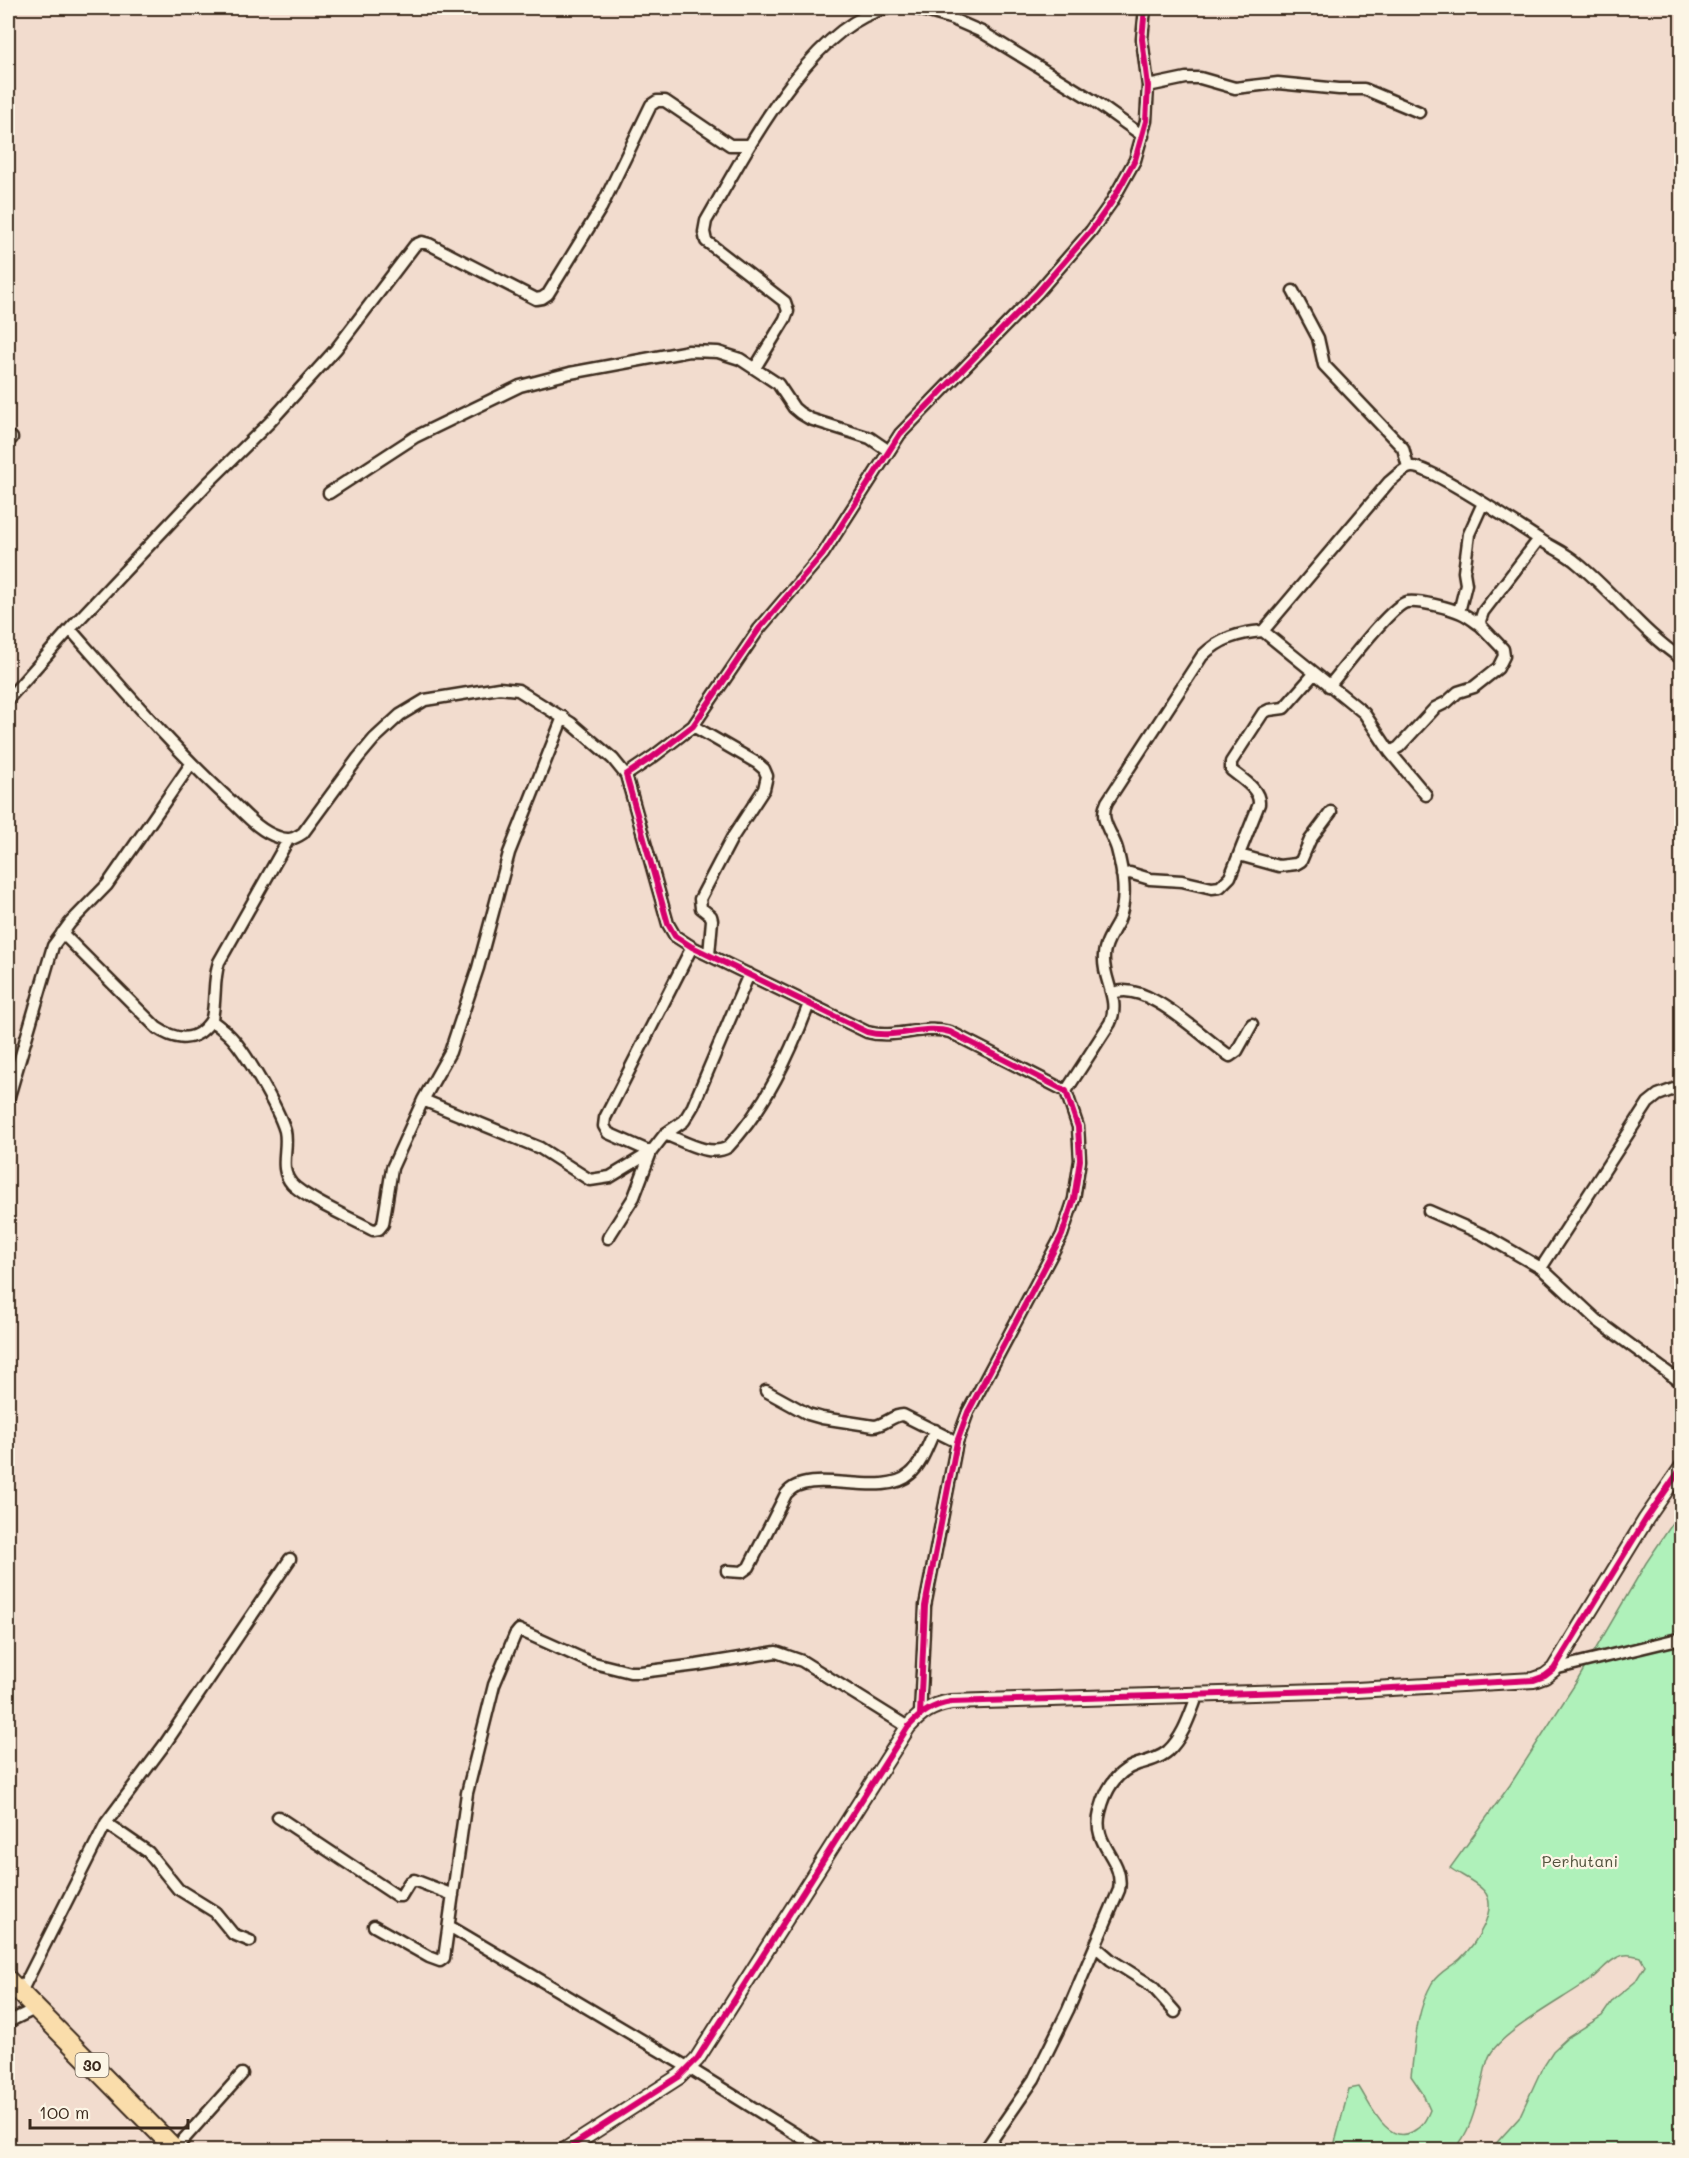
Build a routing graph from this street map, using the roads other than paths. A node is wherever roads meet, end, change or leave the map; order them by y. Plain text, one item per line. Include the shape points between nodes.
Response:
1 (888, 8) edge
2 (915, 8) edge
3 (1145, 8) edge
4 (1148, 86) junction
5 (1419, 112) dead end
6 (1143, 136) junction
7 (750, 145) junction
8 (1293, 291) dead end
9 (755, 368) junction
10 (889, 452) junction
11 (1408, 467) junction
12 (329, 493) dead end
13 (1483, 503) junction
14 (1539, 539) junction
15 (1459, 612) junction
16 (1480, 626) junction
17 (70, 629) junction
18 (1263, 632) junction
19 (1682, 659) edge
20 (1314, 674) junction
21 (1329, 686) junction
22 (8, 699) edge
23 (563, 717) junction
24 (693, 726) junction
25 (1390, 752) junction
26 (191, 764) junction
27 (626, 775) junction
28 (1426, 795) dead end
29 (1331, 812) dead end
30 (288, 840) junction
31 (1239, 855) junction
32 (1122, 874) junction
33 (62, 933) junction
34 (692, 947) junction
35 (709, 955) junction
36 (749, 974) junction
37 (1112, 994) junction
38 (809, 1004) junction
39 (211, 1020) junction
40 (1252, 1024) dead end
41 (1682, 1086) edge
42 (1066, 1091) junction
43 (8, 1100) edge
44 (423, 1100) junction
45 (665, 1134) junction
46 (651, 1152) junction
47 (1429, 1211) dead end
48 (608, 1238) dead end
49 (1541, 1268) junction
50 (1682, 1383) edge
51 (766, 1391) dead end
52 (935, 1430) junction
53 (957, 1442) junction
54 (1682, 1467) edge
55 (290, 1559) dead end
56 (727, 1571) dead end
57 (1682, 1638) edge
58 (1554, 1669) junction
59 (1198, 1694) junction
60 (920, 1715) junction
61 (908, 1727) junction
62 (278, 1816) dead end
63 (106, 1823) junction
64 (453, 1895) junction
65 (374, 1926) dead end
66 (449, 1926) junction
67 (250, 1941) dead end
68 (1095, 1946) junction
69 (14, 1986) edge
70 (37, 2008) junction
71 (1174, 2012) dead end
72 (8, 2022) edge
73 (689, 2068) junction
74 (242, 2074) dead end
75 (818, 2148) dead end
76 (176, 2150) edge
77 (565, 2151) edge
78 (985, 2151) edge

1 - 7 street via 857,20 830,41 792,81
2 - 6 street via 982,32
3 - 4 street via 1142,45
4 - 5 street via 1200,78 1235,88 1278,82 1364,89
4 - 6 street
6 - 10 street via 1126,179 1091,231 1038,292 910,424
7 - 9 street via 706,220 704,232 710,245 785,302 785,319
7 - 17 street via 730,145 664,101 651,105 601,208 542,298 536,299 429,244 415,244 336,349
8 - 11 street via 1318,338 1324,365 1402,448
9 - 10 street via 778,384 800,413 870,438
9 - 12 street via 718,352 689,351 520,386 415,437
10 - 24 street via 823,554 759,629
11 - 13 street via 1427,472
11 - 18 street via 1389,482
13 - 14 street
13 - 15 street via 1469,534 1465,592
14 - 16 street via 1483,612
14 - 19 street via 1577,562 1641,627
15 - 16 street
15 - 21 street via 1418,602 1401,605
16 - 25 street via 1503,649 1498,668 1474,687 1458,692 1435,708
17 - 22 street
17 - 26 street
18 - 20 street
18 - 32 street via 1229,637 1202,656 1107,802 1103,815
20 - 21 street
20 - 31 street via 1284,708 1263,713 1231,762 1231,770 1259,798
21 - 25 street via 1364,713
23 - 27 street
23 - 30 street via 510,688 425,700 374,738 303,833
23 - 44 street via 509,853 450,1052
24 - 27 street
24 - 35 street via 757,763 767,776 764,789 732,838 700,899 701,908 712,920
25 - 28 street
26 - 30 street via 256,824
26 - 33 street via 107,885
27 - 34 street via 668,924 675,936
29 - 31 street via 1296,864 1268,864
30 - 39 street via 219,962
31 - 32 street via 1230,877 1212,888
32 - 37 street via 1124,905 1104,956
33 - 39 street via 165,1033 189,1039
33 - 43 street via 47,960
34 - 35 street
34 - 46 street via 605,1118 604,1130 608,1133
35 - 36 street
36 - 38 street
36 - 45 street via 693,1106 684,1121
37 - 40 street via 1126,990 1146,996 1230,1056 1238,1051
37 - 42 street via 1110,1023
38 - 42 street via 877,1035 933,1029 950,1032
38 - 45 street via 791,1051 755,1112 728,1147 717,1152
39 - 44 street via 240,1048 277,1111 286,1136 285,1163 290,1183 373,1230 382,1224 392,1168
41 - 49 street via 1648,1103
42 - 53 street via 1080,1144 1078,1178 1069,1217 968,1412
44 - 46 street via 540,1148 590,1180 610,1177
45 - 46 street
46 - 48 street via 634,1197
47 - 49 street via 1484,1235
49 - 50 street via 1598,1321
51 - 52 street via 796,1409 822,1418 874,1426 903,1415
52 - 53 street
52 - 56 street via 916,1468 900,1481 796,1485 786,1494 749,1567 742,1572
53 - 60 street via 925,1606
54 - 58 street
55 - 63 street via 165,1744
57 - 58 street
58 - 59 street via 1523,1682
59 - 60 street via 951,1702
59 - 68 street via 1175,1743 1157,1758 1125,1769 1104,1799 1099,1836 1121,1880
60 - 61 street
61 - 64 street via 802,1661 784,1654 770,1652 630,1672 590,1662 519,1630 494,1685 467,1793
61 - 73 street
62 - 64 street via 397,1896 414,1880
63 - 67 street via 148,1852 178,1889 215,1912 233,1934
63 - 69 street
64 - 66 street
65 - 66 street via 440,1960 444,1957
66 - 73 street
68 - 71 street via 1152,1986
68 - 78 street via 1034,2079
69 - 70 highway, 30
70 - 72 street
70 - 76 highway, 30
73 - 75 street
73 - 77 street
74 - 76 street

